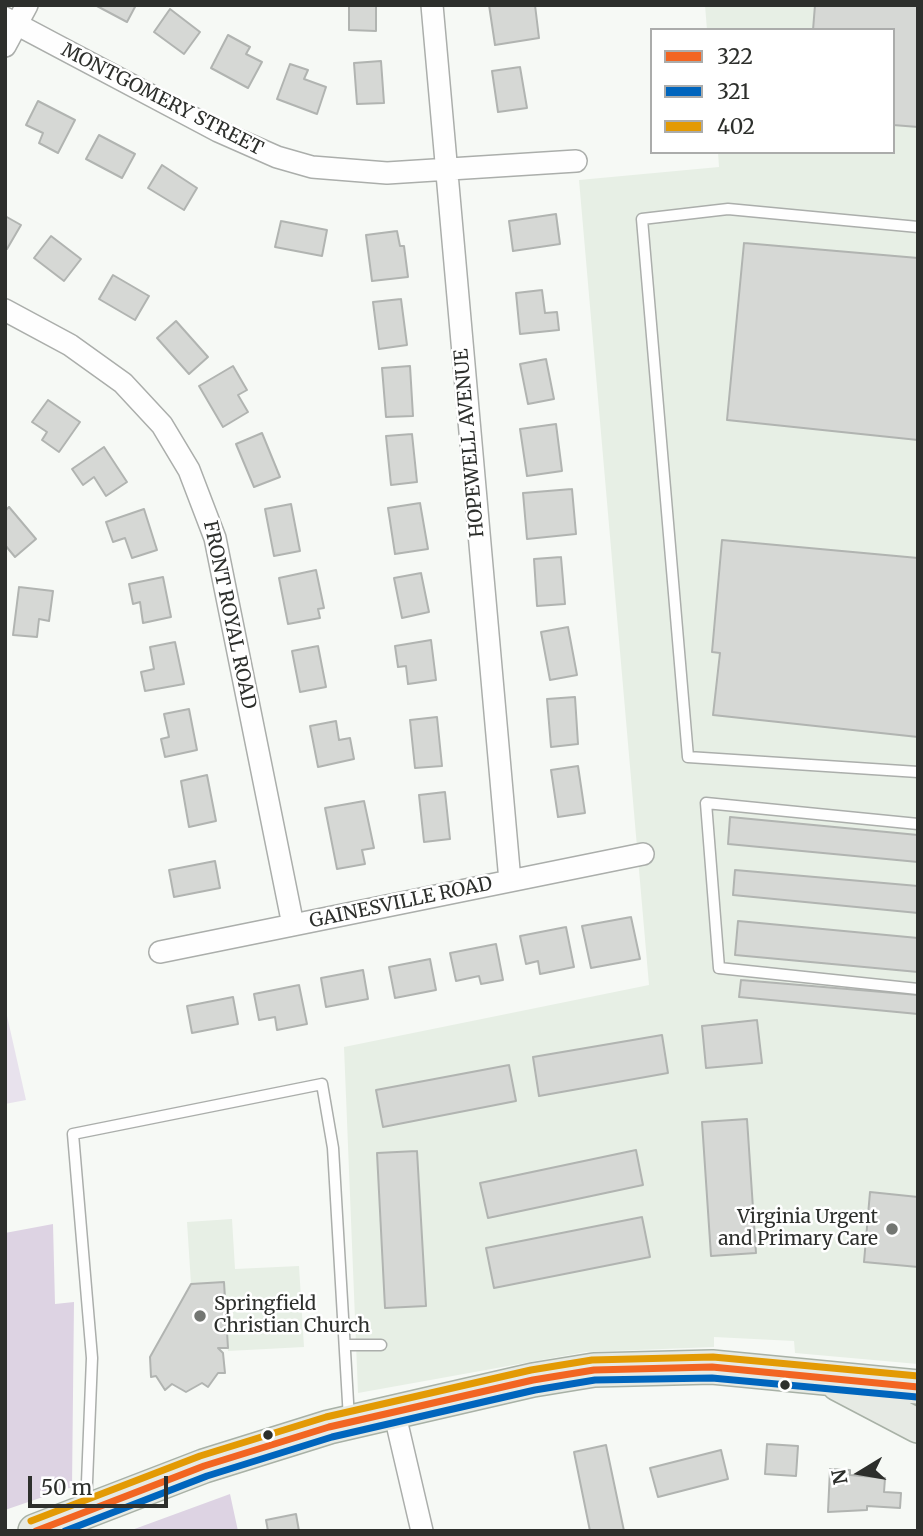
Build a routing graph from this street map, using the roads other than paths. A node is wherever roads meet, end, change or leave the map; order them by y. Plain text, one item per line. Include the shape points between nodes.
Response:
1 (432, 5) edge
2 (16, 16) edge
3 (5, 46) edge
4 (576, 161) dead end
5 (446, 170) junction
6 (918, 227) edge
7 (5, 310) edge
8 (918, 772) edge
9 (918, 824) edge
10 (643, 854) dead end
11 (510, 881) junction
12 (293, 925) junction
13 (160, 952) dead end
14 (918, 989) edge
15 (345, 1345) junction
16 (381, 1345) dead end
17 (827, 1378) junction
18 (918, 1387) edge
19 (394, 1411) junction
20 (349, 1422) junction
21 (918, 1426) edge
22 (86, 1511) junction
23 (35, 1531) edge
24 (422, 1531) edge

1 - 5 street, HOPEWELL AVENUE
2 - 3 street
2 - 5 street, MONTGOMERY STREET via 218,131 277,157 352,172
4 - 5 street, MONTGOMERY STREET
5 - 11 street, HOPEWELL AVENUE
6 - 8 lane via 728,209 642,219 688,757
7 - 12 street, FRONT ROYAL ROAD via 70,345 123,383 162,425 189,470 215,538
9 - 14 lane via 706,803 719,968
10 - 11 street, GAINESVILLE ROAD
11 - 12 street, GAINESVILLE ROAD
12 - 13 street, GAINESVILLE ROAD
15 - 16 lane
15 - 20 lane
15 - 22 lane via 333,1148 322,1084 73,1134 92,1358
17 - 18 main road
17 - 19 main road via 712,1367 594,1370
17 - 21 main road
19 - 20 main road
19 - 24 street
20 - 22 main road via 204,1466
22 - 23 main road

